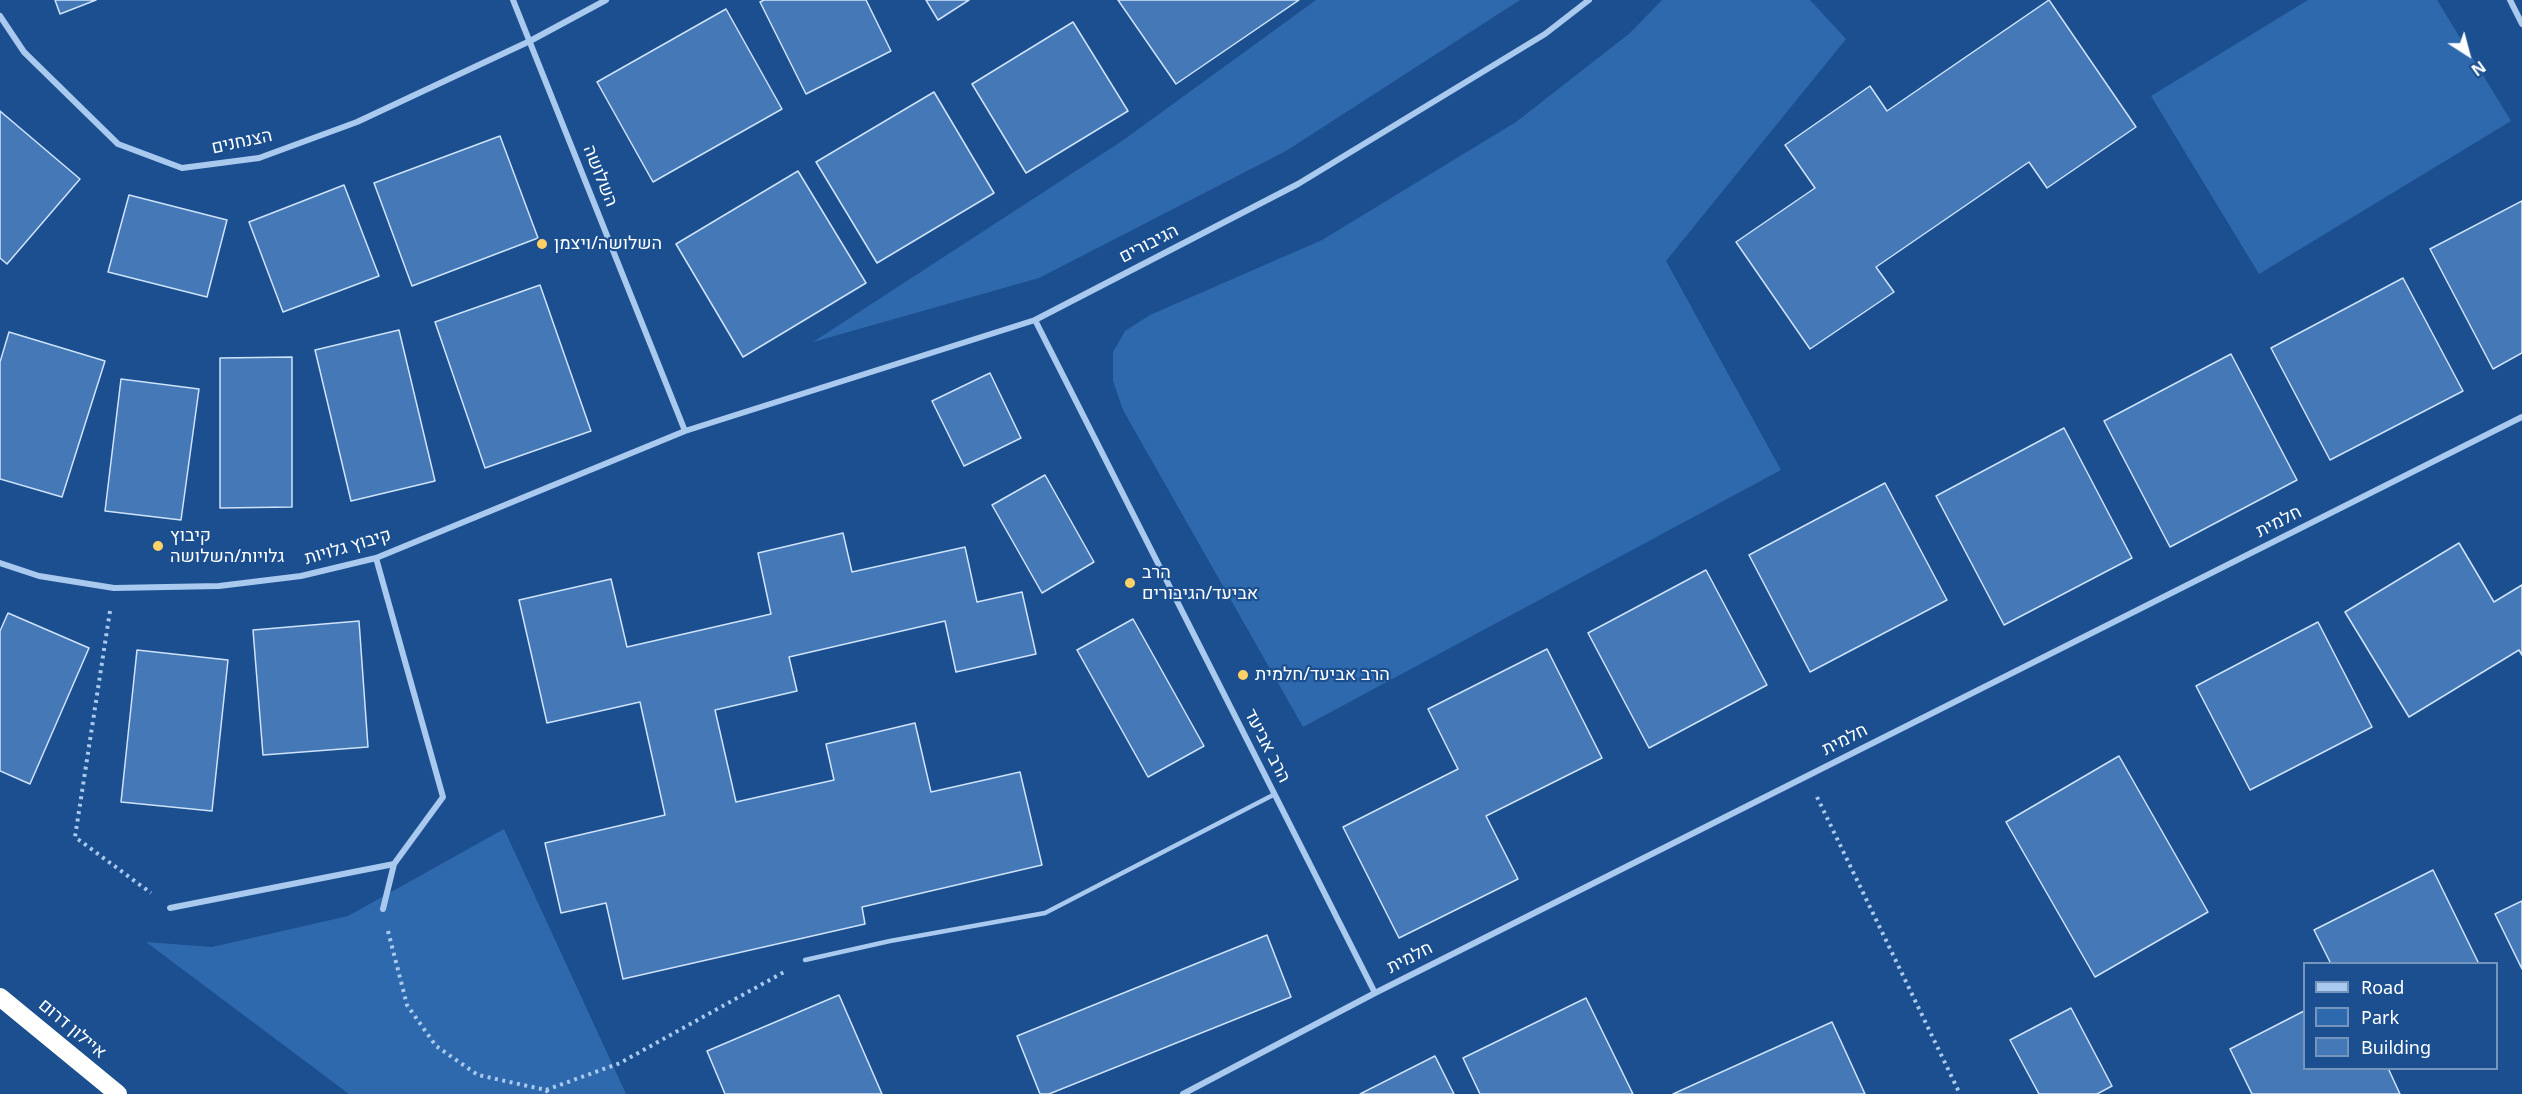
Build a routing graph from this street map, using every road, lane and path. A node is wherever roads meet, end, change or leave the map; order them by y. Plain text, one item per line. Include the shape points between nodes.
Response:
1 (513, 0) edge
2 (606, 0) edge
3 (1588, 0) edge
4 (2510, 0) edge
5 (0, 15) edge
6 (2522, 24) edge
7 (530, 41) junction
8 (1035, 320) junction
9 (2522, 417) edge
10 (685, 431) junction
11 (376, 558) junction
12 (0, 563) edge
13 (114, 588) junction
14 (1807, 776) junction
15 (1275, 794) junction
16 (394, 864) junction
17 (170, 908) joint
18 (383, 909) joint
19 (805, 960) joint
20 (1375, 993) junction
21 (0, 997) edge
22 (548, 1092) edge
23 (118, 1094) edge
24 (1183, 1094) edge
25 (1960, 1094) edge

1 - 7 street, השלושה
2 - 7 street, הצנחנים
3 - 8 street, הגיבורים via 1545,34 1298,184
4 - 6 street
5 - 7 street, הצנחנים via 24,52 118,144 182,168 259,158 346,126
7 - 10 street, השלושה
8 - 10 street, הגיבורים
8 - 15 street, הרב אביעד
9 - 14 street, חלמית
10 - 11 street, קיבוץ גלויות
11 - 13 street, קיבוץ גלויות via 301,576 219,586
11 - 16 street via 443,797
12 - 13 street, קיבוץ גלויות via 39,576
13 - 17 path via 75,837
14 - 20 street, חלמית
14 - 25 path
15 - 19 lane via 1045,914
15 - 20 street, הרב אביעד
16 - 17 street
16 - 18 street
18 - 22 path via 407,1005 436,1046 478,1075
19 - 22 path via 620,1063
20 - 24 street, חלמית
21 - 23 highway, איילון דרום

